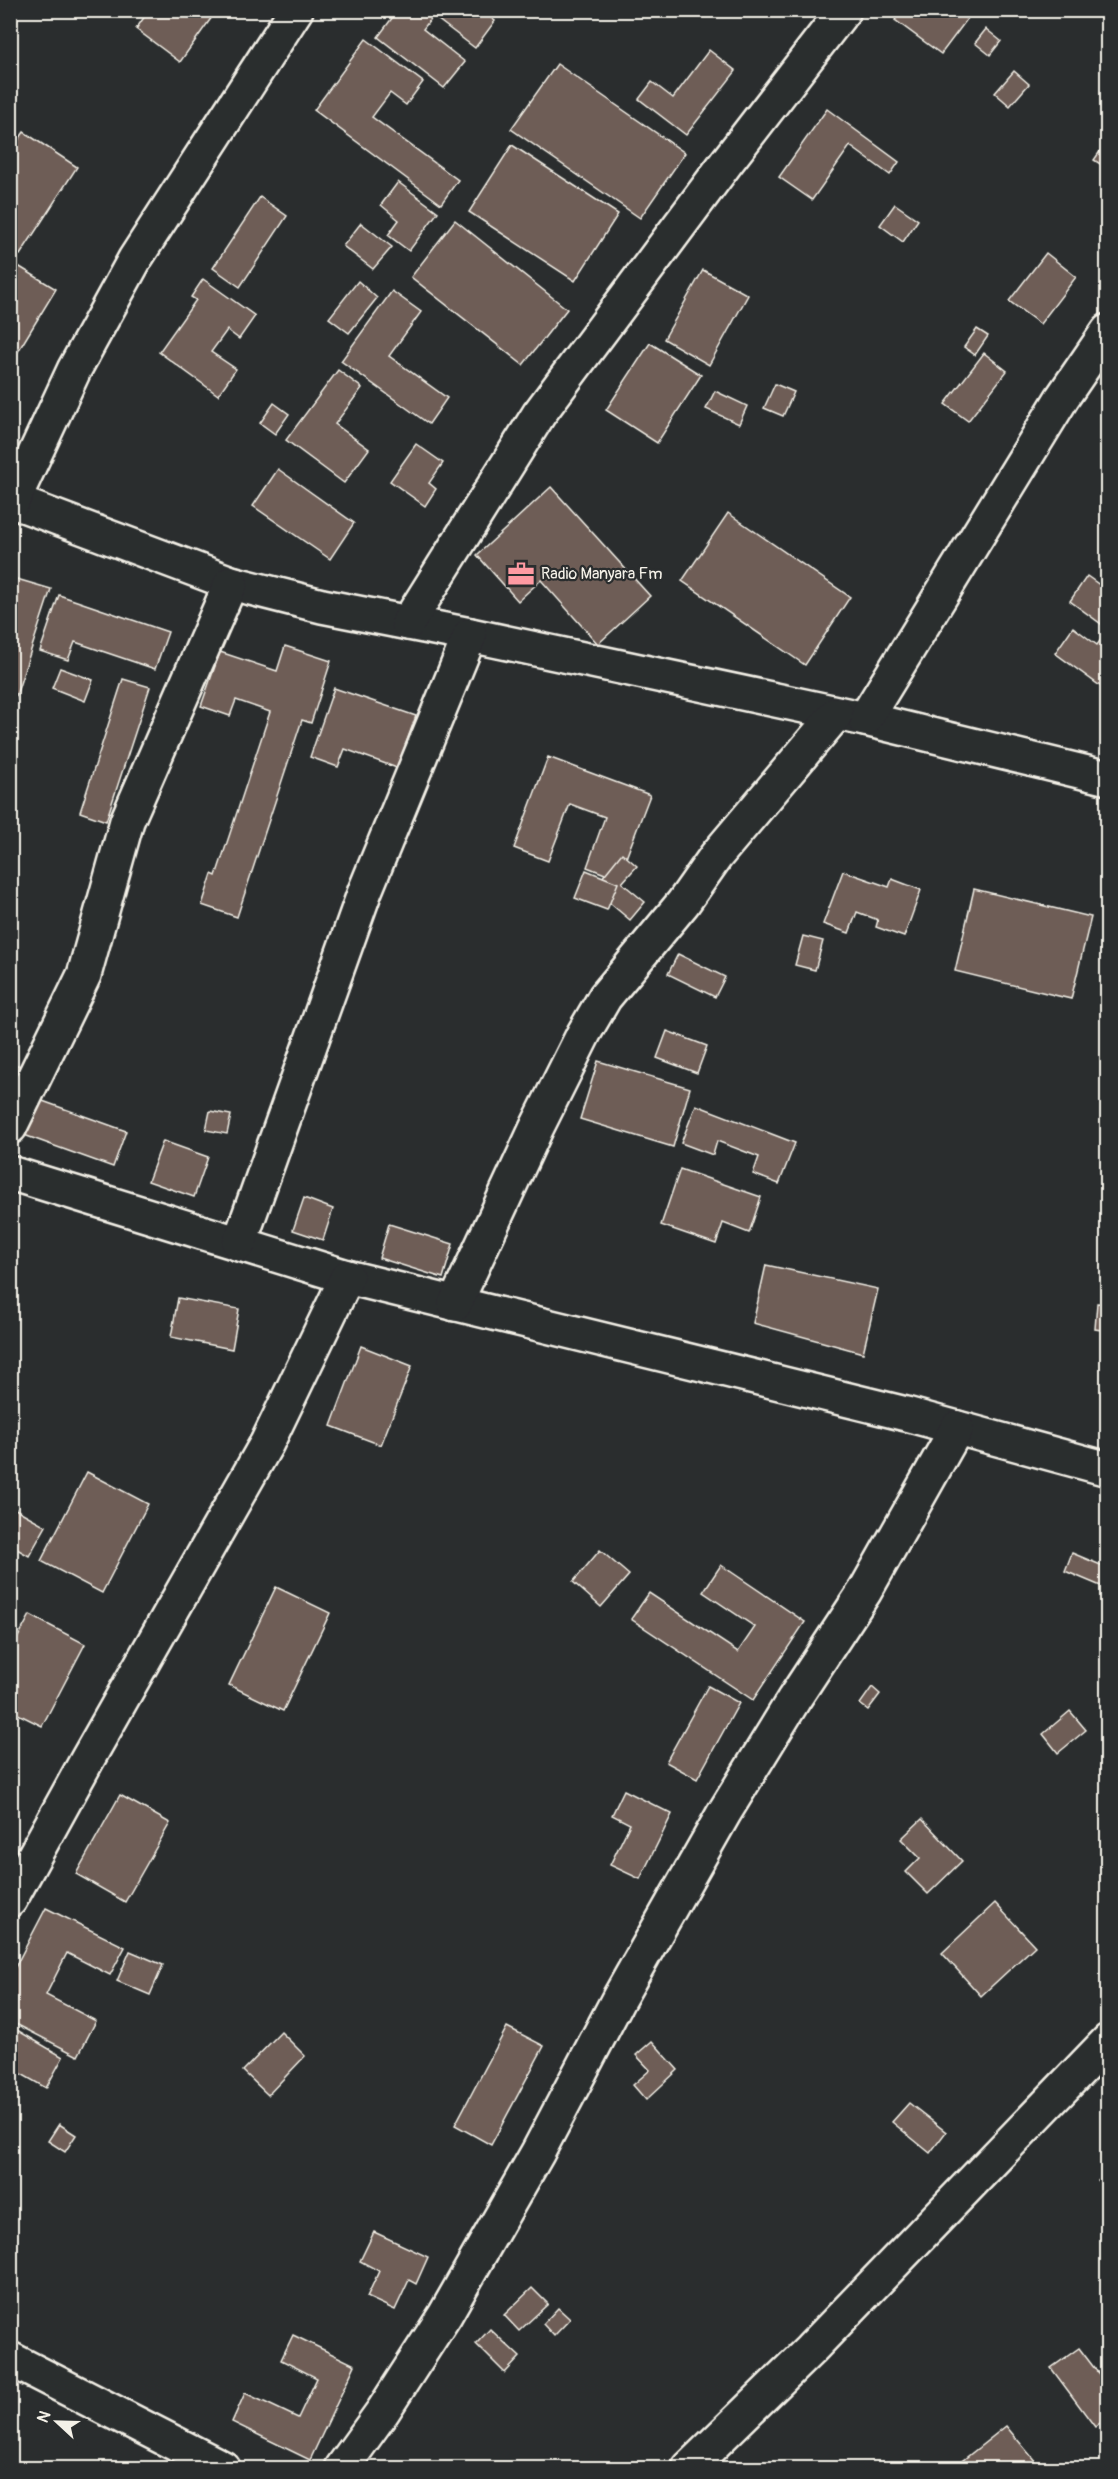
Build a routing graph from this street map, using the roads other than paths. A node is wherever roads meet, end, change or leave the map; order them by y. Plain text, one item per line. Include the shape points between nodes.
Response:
1 (296, 10) edge
2 (844, 10) edge
3 (1107, 331) edge
4 (12, 501) edge
5 (231, 583) junction
6 (408, 623) junction
7 (470, 635) junction
8 (851, 717) junction
9 (1107, 778) edge
10 (10, 1127) edge
11 (10, 1173) edge
12 (239, 1244) junction
13 (347, 1277) junction
14 (455, 1304) junction
15 (957, 1428) junction
16 (1107, 1469) edge
17 (10, 1900) edge
18 (1107, 2041) edge
19 (10, 2359) edge
20 (224, 2469) edge
21 (342, 2469) edge
22 (689, 2469) edge

1 - 4 street via 135,259 74,370
2 - 6 street via 539,414
3 - 8 street
4 - 5 street
5 - 6 street
5 - 10 street via 127,821 84,975
6 - 7 street
7 - 8 street
7 - 12 street via 365,891
8 - 9 street
8 - 14 street via 716,856 605,998 537,1127
11 - 12 street
12 - 13 street
13 - 14 street
13 - 17 street via 267,1443
14 - 15 street
15 - 16 street
15 - 21 street via 865,1591 724,1813 445,2315
18 - 22 street via 810,2350
19 - 20 street

